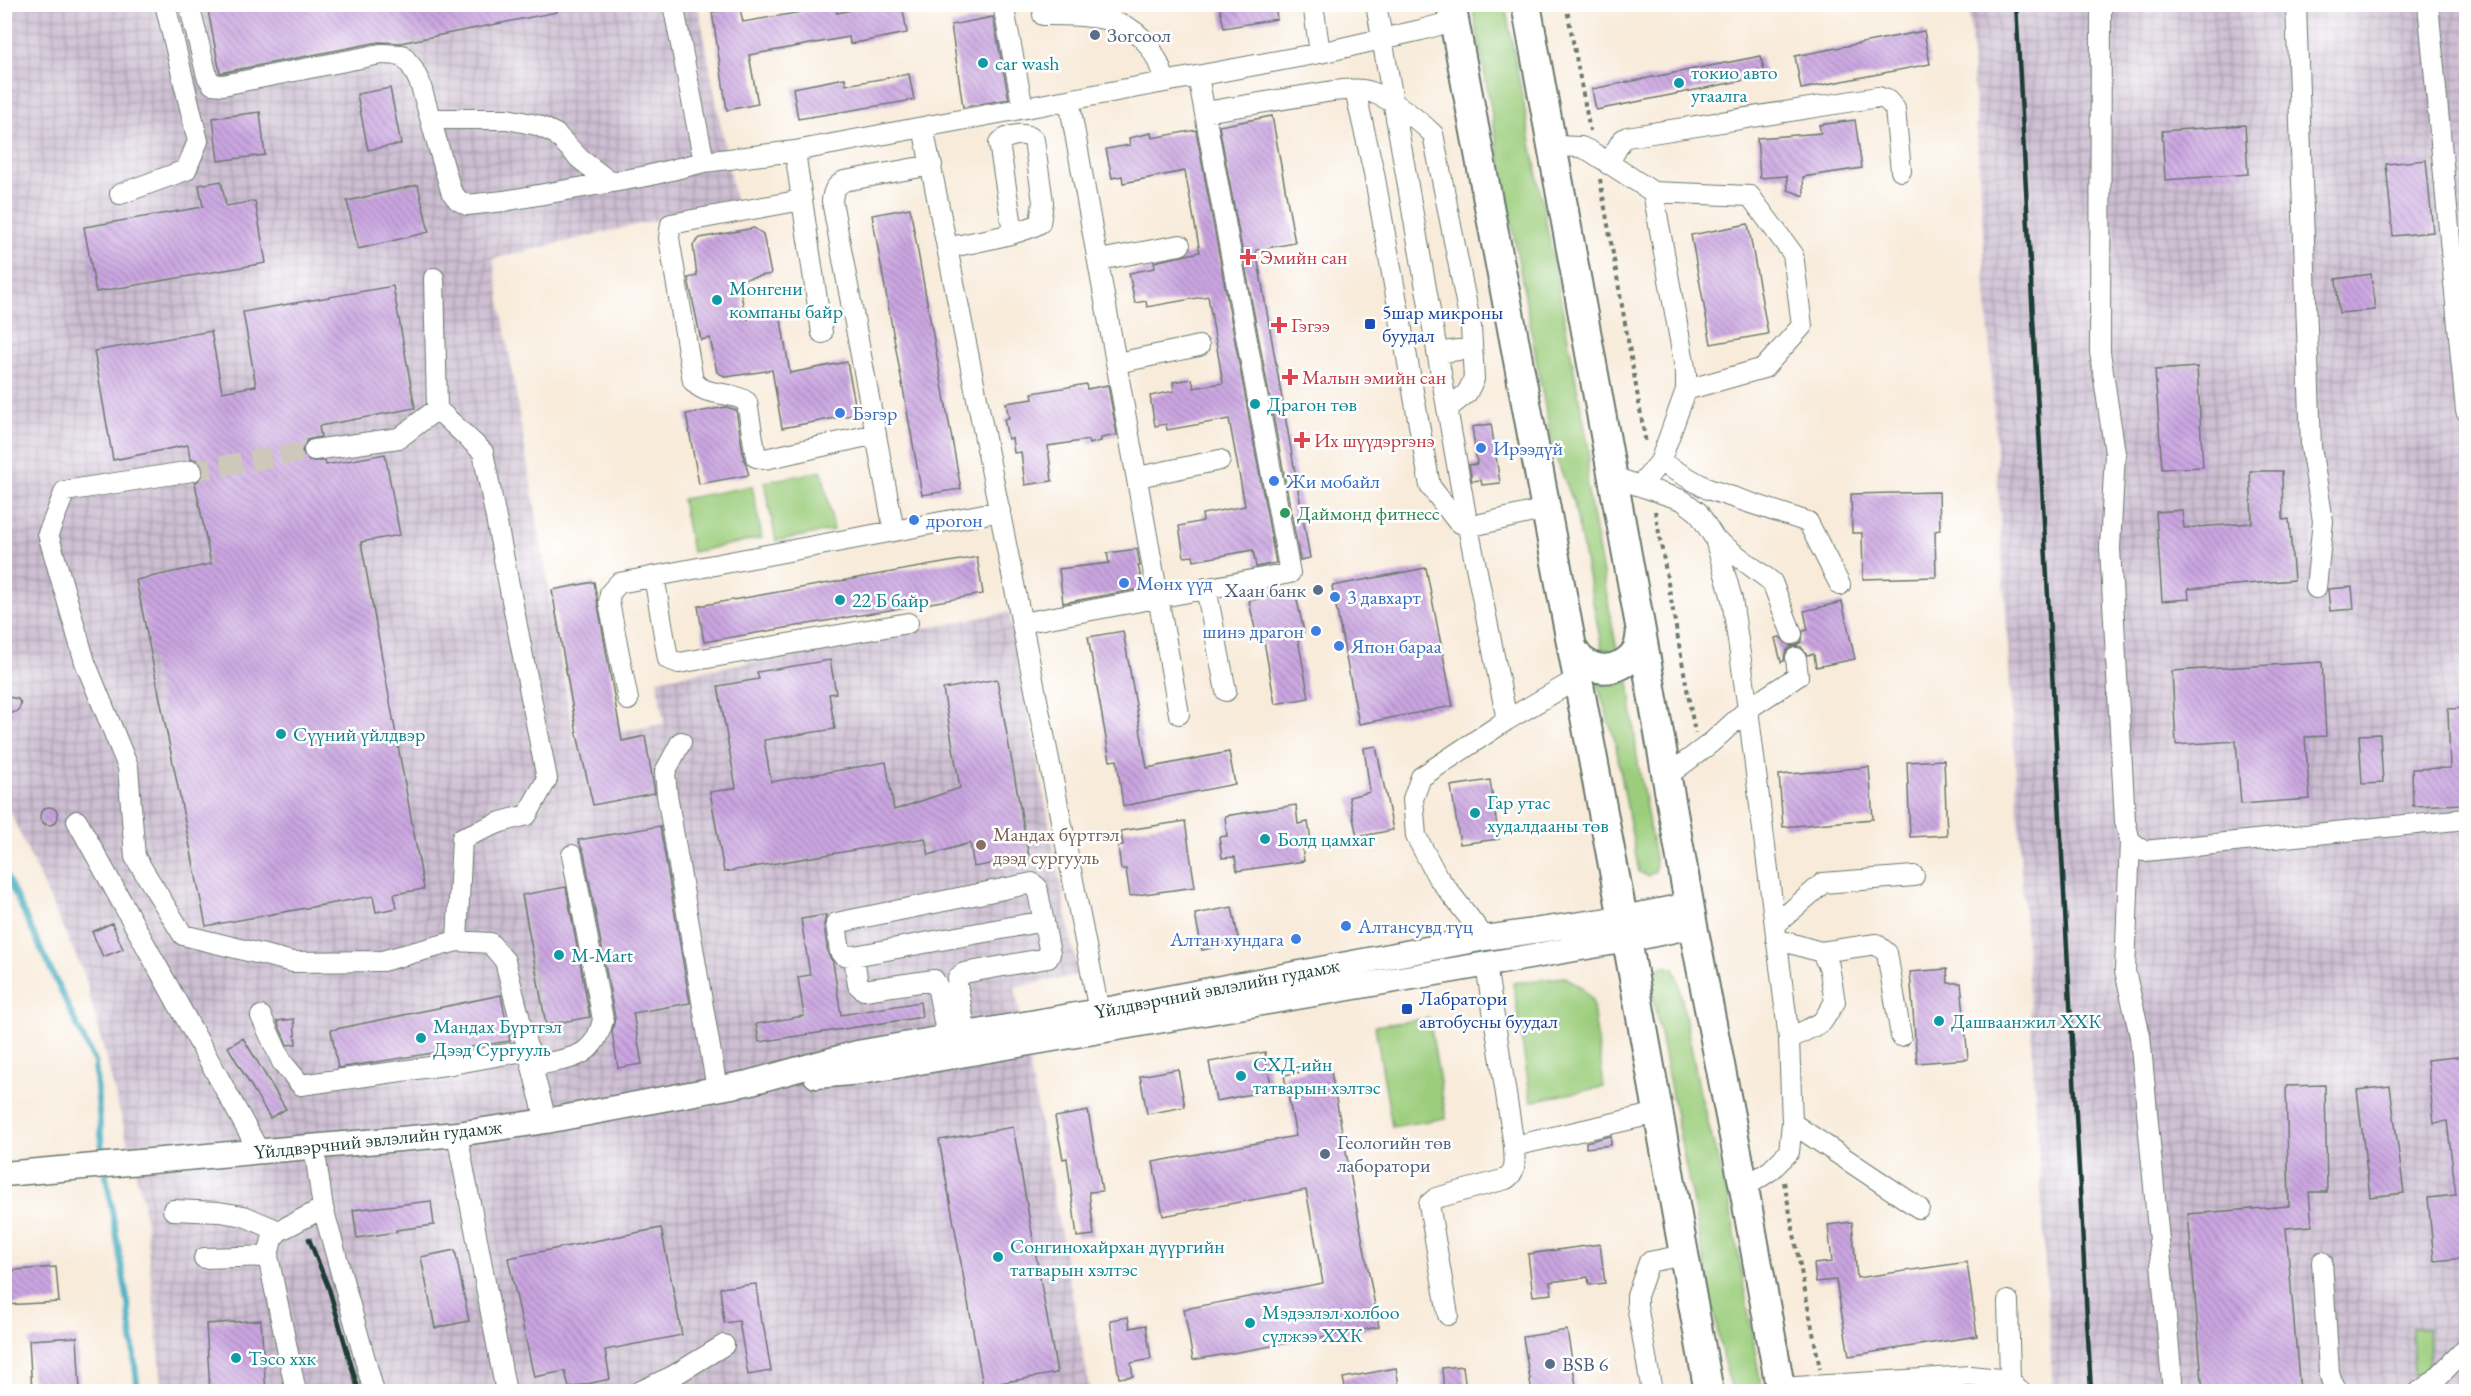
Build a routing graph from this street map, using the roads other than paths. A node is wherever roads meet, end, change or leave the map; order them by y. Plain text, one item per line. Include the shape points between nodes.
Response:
1 (165, 4) edge
2 (189, 4) edge
3 (673, 4) edge
4 (1004, 4) edge
5 (1313, 4) edge
6 (1376, 4) edge
7 (1526, 4) edge
8 (2101, 4) edge
9 (2296, 4) edge
10 (2428, 4) edge
11 (1452, 13) edge
12 (1043, 15) dead end
13 (1382, 39) junction
14 (1320, 53) junction
15 (1198, 76) junction
16 (1165, 82) junction
17 (1355, 90) junction
18 (1070, 100) junction
19 (1393, 103) junction
20 (1023, 108) junction
21 (1205, 112) junction
22 (431, 119) junction
23 (923, 127) junction
24 (1553, 146) junction
25 (795, 151) junction
26 (1601, 159) junction
27 (704, 162) junction
28 (932, 165) junction
29 (1404, 165) junction
30 (1901, 171) dead end
31 (1374, 173) junction
32 (610, 182) junction
33 (1653, 192) junction
34 (120, 194) dead end
35 (802, 200) junction
36 (1013, 232) dead end
37 (1180, 245) dead end
38 (948, 248) junction
39 (1099, 260) junction
40 (434, 278) dead end
41 (822, 333) dead end
42 (1199, 346) dead end
43 (1472, 348) junction
44 (1437, 353) junction
45 (1117, 363) junction
46 (1686, 390) junction
47 (437, 408) junction
48 (1447, 409) junction
49 (2466, 411) edge
50 (876, 434) junction
51 (314, 450) tunnel mouth
52 (1220, 460) dead end
53 (192, 471) tunnel mouth
54 (1138, 477) junction
55 (1613, 477) junction
56 (1651, 478) junction
57 (1546, 509) junction
58 (1000, 511) junction
59 (1468, 527) junction
60 (894, 531) junction
61 (1715, 539) junction
62 (654, 576) junction
63 (1840, 585) dead end
64 (1206, 588) junction
65 (2316, 588) dead end
66 (1160, 597) junction
67 (1022, 622) junction
68 (908, 623) dead end
69 (1641, 631) junction
70 (1792, 634) dead end
71 (1572, 648) junction
72 (1796, 658) dead end
73 (1577, 679) junction
74 (1226, 691) dead end
75 (628, 700) dead end
76 (1748, 709) junction
77 (1179, 714) dead end
78 (1507, 720) junction
79 (681, 742) dead end
80 (1667, 777) junction
81 (2466, 819) edge
82 (77, 821) dead end
83 (2130, 841) junction
84 (573, 855) dead end
85 (1914, 876) dead end
86 (1691, 916) junction
87 (1044, 921) junction
88 (1625, 929) junction
89 (1775, 932) junction
90 (1485, 938) junction
91 (457, 941) junction
92 (1821, 952) junction
93 (854, 956) junction
94 (1486, 965) junction
95 (1099, 1011) junction
96 (261, 1016) dead end
97 (956, 1036) junction
98 (1901, 1036) dead end
99 (1788, 1039) junction
100 (531, 1058) junction
101 (748, 1083) junction
102 (717, 1089) junction
103 (1658, 1113) junction
104 (546, 1121) junction
105 (1792, 1123) junction
106 (457, 1134) junction
107 (314, 1146) junction
108 (1514, 1146) junction
109 (259, 1151) junction
110 (4, 1174) edge
111 (1744, 1188) junction
112 (323, 1208) junction
113 (1919, 1208) dead end
114 (173, 1210) dead end
115 (279, 1231) junction
116 (1684, 1255) junction
117 (268, 1256) junction
118 (204, 1258) dead end
119 (2322, 1262) dead end
120 (2008, 1301) dead end
121 (1448, 1315) dead end
122 (724, 1345) dead end
123 (2466, 1348) edge
124 (2015, 1386) edge
125 (1784, 1390) edge
126 (296, 1392) edge
127 (374, 1392) edge
128 (506, 1392) edge
129 (639, 1392) edge
130 (1652, 1392) edge
131 (1709, 1392) edge
132 (2173, 1392) edge
133 (2336, 1392) edge
134 (2419, 1392) edge

1 - 34 street via 198,141 186,170
2 - 22 street via 212,84 381,54 402,55 420,83
3 - 27 street
4 - 20 street
5 - 14 street
6 - 13 street
7 - 24 highway
8 - 83 street via 2100,352 2115,453 2110,548 2125,821
9 - 65 street via 2311,447 2323,521
10 - 49 street
11 - 13 street
11 - 57 highway
12 - 16 street via 1103,18 1128,26 1146,40
13 - 14 street
13 - 19 street
14 - 15 street
15 - 16 street
15 - 21 street
16 - 18 street
17 - 19 street via 1370,91
17 - 21 street
17 - 31 street
18 - 20 street
18 - 39 street
19 - 29 street
19 - 43 street via 1433,134
20 - 23 street
21 - 64 street via 1290,573
22 - 32 street via 507,119 537,124 556,134
22 - 32 street via 451,191 466,205
23 - 25 street
23 - 28 street
24 - 26 street via 1581,147
24 - 55 highway
25 - 27 street
25 - 35 street
26 - 30 street via 1628,137 1878,97 1895,109
26 - 33 street
27 - 32 street
28 - 38 street
28 - 50 street via 844,181 833,194
29 - 31 street
29 - 44 street
31 - 59 street via 1430,486 1457,521
33 - 46 street
33 - 46 street via 1750,196 1793,254 1802,326 1764,368
35 - 41 street
35 - 50 street via 671,224 669,238 693,381 703,390 747,402 756,457 760,459
36 - 38 street
37 - 39 street
38 - 58 street
39 - 45 street
40 - 47 street
42 - 45 street
43 - 44 street
43 - 48 street via 1474,379 1467,393
44 - 48 street
45 - 54 street
46 - 56 street
47 - 51 street via 399,438
47 - 91 street via 483,452 547,779 527,815 462,838
48 - 59 street
50 - 60 street
52 - 54 street
53 - 91 street via 66,491 48,534 85,662 128,767 135,857 183,935 293,962 382,961
54 - 66 street
55 - 56 street
55 - 69 highway
56 - 61 street via 1698,512
56 - 63 street via 1708,489 1808,522
57 - 59 street
57 - 71 highway
58 - 60 street
58 - 67 street
59 - 78 street
60 - 62 street
61 - 70 street via 1772,582
61 - 76 street via 1732,599
62 - 68 street via 668,659 679,663
62 - 75 street via 619,583 610,593
64 - 66 street
64 - 74 street
66 - 67 street
66 - 77 street
67 - 95 street
69 - 71 highway via 1639,648 1629,661 1614,668 1598,669 1583,662
69 - 80 highway
71 - 73 highway
72 - 76 street via 1798,676
73 - 78 street
73 - 88 highway
76 - 80 street
76 - 89 street
78 - 90 street via 1421,777 1413,799 1416,836 1421,846 1437,876
79 - 102 street via 665,772 667,795
80 - 86 highway
81 - 83 street via 2144,851
82 - 109 street
83 - 132 street via 2125,971 2140,1035
84 - 100 street via 603,1020 591,1049 579,1055
85 - 89 street via 1823,883
86 - 88 main road, Үйлдвэрчний эвлэлийн гудамж
86 - 111 highway
87 - 93 street
87 - 93 street via 1037,888 1032,883 839,921 836,923 840,952
87 - 97 street via 1048,958 964,973 958,978
88 - 90 main road, Үйлдвэрчний эвлэлийн гудамж
88 - 94 main road, Үйлдвэрчний эвлэлийн гудамж
88 - 103 highway
89 - 92 street
89 - 99 street
90 - 95 main road, Үйлдвэрчний эвлэлийн гудамж
91 - 100 street via 490,943 505,960
92 - 98 street via 1876,944 1887,953
92 - 99 street via 1829,966 1835,1002 1822,1022
93 - 97 street via 858,985 864,990 934,980
94 - 101 main road, Үйлдвэрчний эвлэлийн гудамж via 861,1072
94 - 108 street
95 - 97 main road, Үйлдвэрчний эвлэлийн гудамж
96 - 100 street via 282,1062 301,1085 453,1064
97 - 101 main road, Үйлдвэрчний эвлэлийн гудамж via 857,1053
99 - 105 street
100 - 104 street
101 - 102 main road, Үйлдвэрчний эвлэлийн гудамж
102 - 104 main road, Үйлдвэрчний эвлэлийн гудамж
103 - 108 street
103 - 116 highway
104 - 106 main road, Үйлдвэрчний эвлэлийн гудамж
105 - 111 street via 1789,1152
105 - 113 street
106 - 107 main road, Үйлдвэрчний эвлэлийн гудамж
106 - 128 street
107 - 109 main road, Үйлдвэрчний эвлэлийн гудамж
107 - 112 street
108 - 121 street via 1515,1169 1511,1176 1436,1198 1429,1204
109 - 110 main road, Үйлдвэрчний эвлэлийн гудамж
111 - 125 highway
112 - 115 street
112 - 127 street
114 - 115 street via 244,1216
115 - 117 street via 272,1239
116 - 130 street via 1649,1262 1637,1296
116 - 131 highway
117 - 118 street
117 - 126 street
119 - 133 street via 2329,1372
120 - 124 street
122 - 129 street
123 - 134 street
124 - 125 street via 1970,1376

